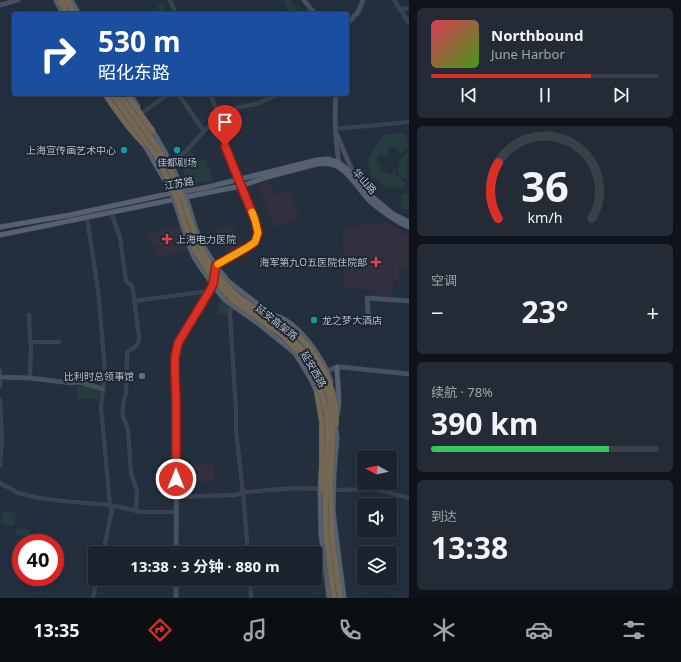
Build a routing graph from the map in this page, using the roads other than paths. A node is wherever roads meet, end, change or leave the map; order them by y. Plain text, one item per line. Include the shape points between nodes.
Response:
1 (18, 0) edge
2 (56, 0) edge
3 (60, 0) edge
4 (68, 0) edge
5 (71, 0) edge
6 (170, 0) edge
7 (304, 0) edge
8 (363, 0) edge
9 (394, 0) edge
10 (0, 5) edge
11 (409, 8) edge
12 (400, 10) junction
13 (62, 12) edge
14 (66, 12) edge
15 (73, 12) edge
16 (78, 12) edge
17 (175, 12) edge
18 (313, 12) edge
19 (349, 22) edge
20 (409, 23) edge
21 (107, 96) edge
22 (110, 96) edge
23 (113, 96) edge
24 (120, 96) edge
25 (126, 96) edge
26 (127, 96) edge
27 (131, 96) edge
28 (165, 96) edge
29 (179, 96) edge
30 (211, 96) edge
31 (275, 96) edge
32 (336, 96) edge
33 (142, 114) junction
34 (219, 115) junction
35 (214, 121) junction
36 (409, 122) edge
37 (152, 130) junction
38 (335, 130) junction
39 (204, 132) junction
40 (143, 143) junction
41 (171, 164) junction
42 (339, 164) junction
43 (354, 176) junction
44 (239, 180) junction
45 (241, 186) junction
46 (184, 191) junction
47 (172, 193) junction
48 (186, 197) junction
49 (174, 200) junction
50 (111, 212) junction
51 (87, 218) junction
52 (409, 222) edge
53 (409, 226) edge
54 (0, 227) edge
55 (0, 235) edge
56 (216, 265) junction
57 (213, 284) junction
58 (208, 294) junction
59 (134, 301) junction
60 (409, 301) edge
61 (231, 305) junction
62 (29, 315) dead end
63 (273, 316) junction
64 (369, 323) dead end
65 (31, 342) junction
66 (59, 342) dead end
67 (337, 367) junction
68 (0, 370) edge
69 (325, 372) junction
70 (409, 374) edge
71 (0, 377) edge
72 (30, 378) junction
73 (312, 381) junction
74 (0, 386) edge
75 (103, 389) junction
76 (317, 393) junction
77 (0, 400) edge
78 (338, 415) junction
79 (335, 438) junction
80 (0, 465) edge
81 (0, 483) edge
82 (322, 489) junction
83 (334, 490) junction
84 (243, 493) junction
85 (176, 497) junction
86 (409, 498) edge
87 (110, 505) junction
88 (325, 507) junction
89 (136, 511) junction
90 (176, 512) junction
91 (328, 544) junction
92 (105, 546) edge
93 (176, 546) edge
94 (247, 546) edge
95 (324, 557) junction
96 (95, 586) edge
97 (176, 586) edge
98 (250, 586) edge
99 (92, 598) edge
100 (176, 598) edge
101 (251, 598) edge
102 (332, 598) edge
103 (340, 598) edge
104 (344, 598) edge

1 - 10 street
2 - 13 main road
3 - 14 highway
4 - 15 highway
5 - 16 main road
6 - 17 street
7 - 18 street
8 - 19 street via 358,12
9 - 12 street
11 - 12 street
12 - 20 street
21 - 40 highway
22 - 40 main road, 延安西路
23 - 88 highway, 延安高架路, bridge via 157,157 176,196 195,249 209,272 233,300 282,335 307,363 314,376 327,414
24 - 79 highway, 延安高架路, bridge via 162,155 182,195 199,245 212,268 239,297 299,344 317,370 331,405
25 - 37 main road, 延安西路
26 - 33 highway
27 - 33 main road
28 - 33 street
29 - 39 street
30 - 34 street
31 - 34 street
32 - 38 street, 华山路
33 - 37 highway
34 - 35 street
35 - 39 street
35 - 44 street
36 - 38 street
37 - 41 main road, 延安西路
38 - 42 street, 华山路
38 - 43 street, 华山路
39 - 41 street
40 - 47 main road, 延安西路
41 - 46 main road, 延安西路
42 - 43 main road
42 - 44 main road, 江苏路 via 327,159 318,160
42 - 45 main road, 江苏路 via 317,164
42 - 53 main road, 华山路 via 372,203
43 - 52 main road, 华山路 via 369,194 393,214
44 - 45 street
44 - 46 main road, 江苏路
45 - 48 main road, 江苏路
45 - 56 street via 258,233 255,242
46 - 47 main road, 江苏路
46 - 48 main road, 延安西路
47 - 49 main road, 延安西路
47 - 54 main road, 江苏路
48 - 49 main road, 江苏路
48 - 56 main road, 延安西路 via 195,227
49 - 50 main road, 江苏路
49 - 57 main road, 延安西路 via 195,259
50 - 51 main road, 江苏路
50 - 59 street via 120,237 126,280 132,286
51 - 55 main road, 江苏路
51 - 75 street via 98,290 105,373
56 - 57 street
56 - 63 main road, 延安西路 via 229,282
57 - 58 street
57 - 61 main road, 延安西路
58 - 59 street via 202,292
58 - 85 street via 178,343 175,358
59 - 89 street via 139,339 137,346 127,353 123,418 127,426 132,476 137,491
60 - 64 street via 367,298
61 - 73 main road, 延安西路 via 295,353
61 - 84 street via 236,431
62 - 65 street
63 - 69 main road, 延安西路 via 283,318 299,332 320,356
63 - 79 highway, bridge via 299,336 316,358 330,384 335,402
65 - 66 street
65 - 72 street
67 - 69 street
67 - 70 street
67 - 78 main road
68 - 71 street
69 - 73 street
69 - 78 main road, 延安西路 via 329,375 337,399
69 - 79 main road, 延安西路 via 335,413
71 - 72 street
71 - 74 street
72 - 75 street via 79,382
73 - 76 main road, 延安西路
75 - 87 street via 101,407
76 - 82 main road, 延安西路 via 321,422
76 - 88 highway, bridge via 322,428 321,482
77 - 80 street
78 - 79 main road, 延安西路
79 - 83 main road, 延安西路
79 - 103 highway, 延安高架路, bridge via 330,493 331,526
81 - 87 street via 28,496
82 - 84 street via 295,488
82 - 91 main road
82 - 95 main road
83 - 86 street via 375,489
83 - 104 main road, 延安西路 via 333,511
84 - 85 street
84 - 94 street
85 - 90 street
87 - 89 street
87 - 92 street via 112,512
88 - 102 highway, 延安高架路, bridge
89 - 90 street
90 - 93 street
91 - 95 main road
91 - 102 main road
95 - 102 main road
96 - 99 street
97 - 100 street
98 - 101 street

